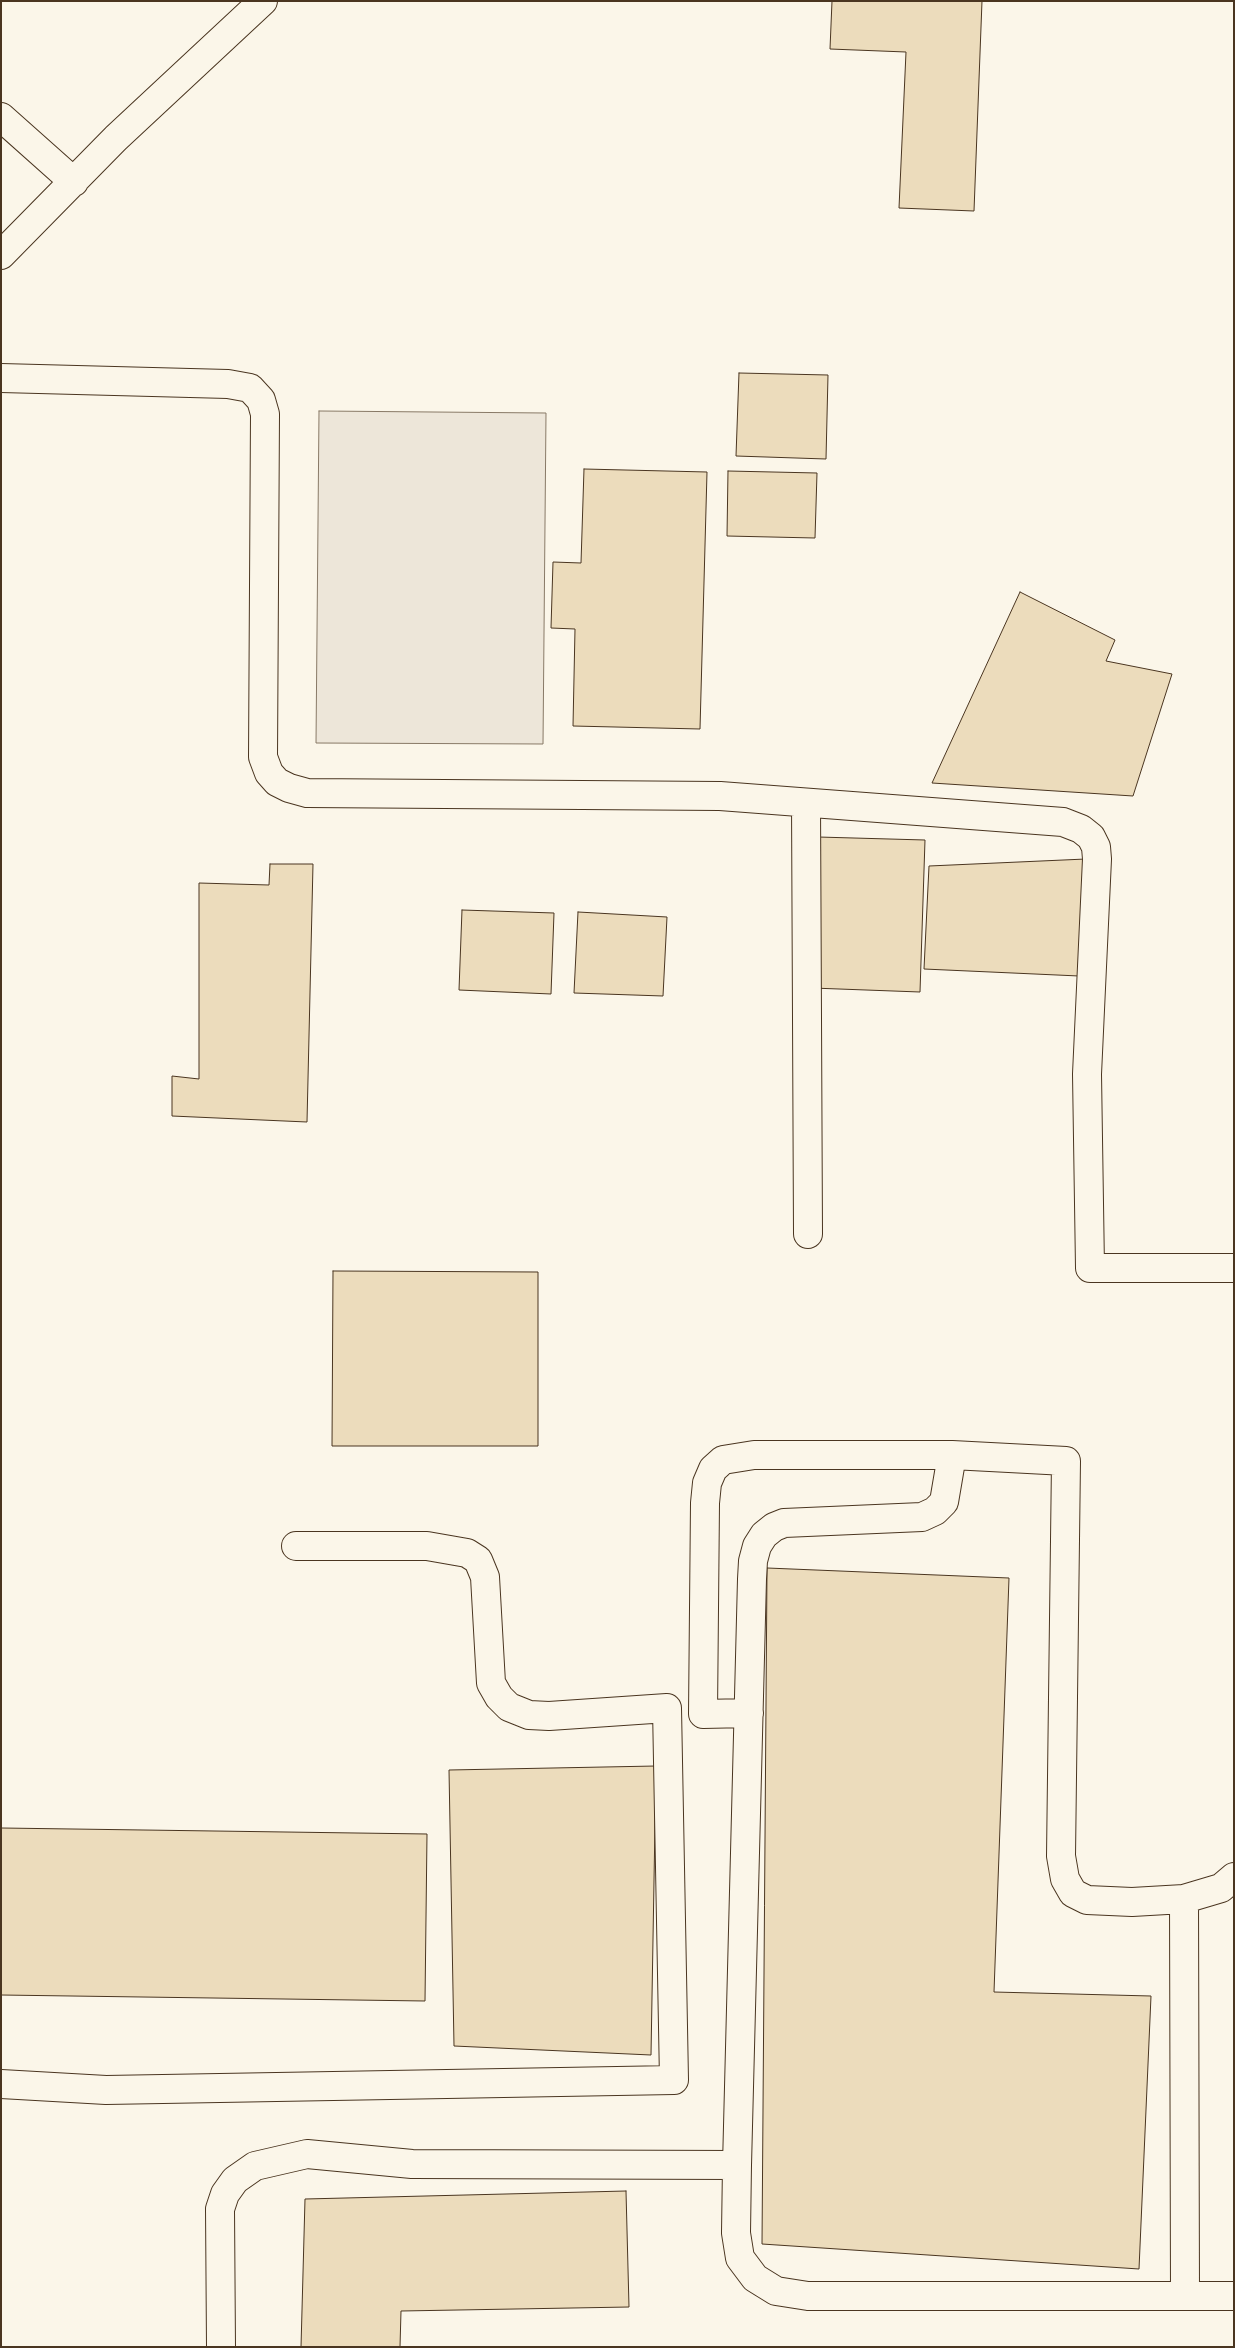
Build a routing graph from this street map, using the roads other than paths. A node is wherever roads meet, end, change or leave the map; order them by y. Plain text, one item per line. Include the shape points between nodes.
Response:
1 (263, 1) edge
2 (1, 116) edge
3 (74, 182) junction
4 (1, 255) edge
5 (1, 378) edge
6 (806, 802) junction
7 (808, 1234) dead end
8 (1234, 1268) edge
9 (952, 1455) junction
10 (296, 1546) dead end
11 (749, 1713) junction
12 (1234, 1877) edge
13 (1184, 1899) junction
14 (1, 2084) edge
15 (737, 2165) junction
16 (1185, 2294) junction
17 (1234, 2296) edge
18 (221, 2347) edge

1 - 3 street via 116,138
2 - 3 street
3 - 4 street
5 - 6 street via 228,384 250,388 261,400 264,414 263,757 269,773 288,788 307,793 720,796
6 - 7 street
6 - 8 street via 1063,822 1081,828 1091,837 1097,859 1087,1074 1090,1268
9 - 11 street via 944,1502 922,1517 784,1524 764,1535 753,1561
9 - 11 street via 754,1455 723,1460 713,1469 707,1483 705,1503 703,1714
9 - 13 street via 1066,1461 1061,1856 1065,1879 1073,1894 1087,1900
10 - 14 street via 427,1546 467,1553 478,1560 485,1577 491,1683 509,1707 529,1715 549,1716 667,1708 674,2080 106,2090
11 - 15 street
12 - 13 street via 1221,1888
13 - 16 street
15 - 16 street via 736,2233 740,2258 755,2278 776,2291 856,2298
15 - 18 street via 412,2164 307,2154 255,2166 235,2180 220,2209
16 - 17 street

